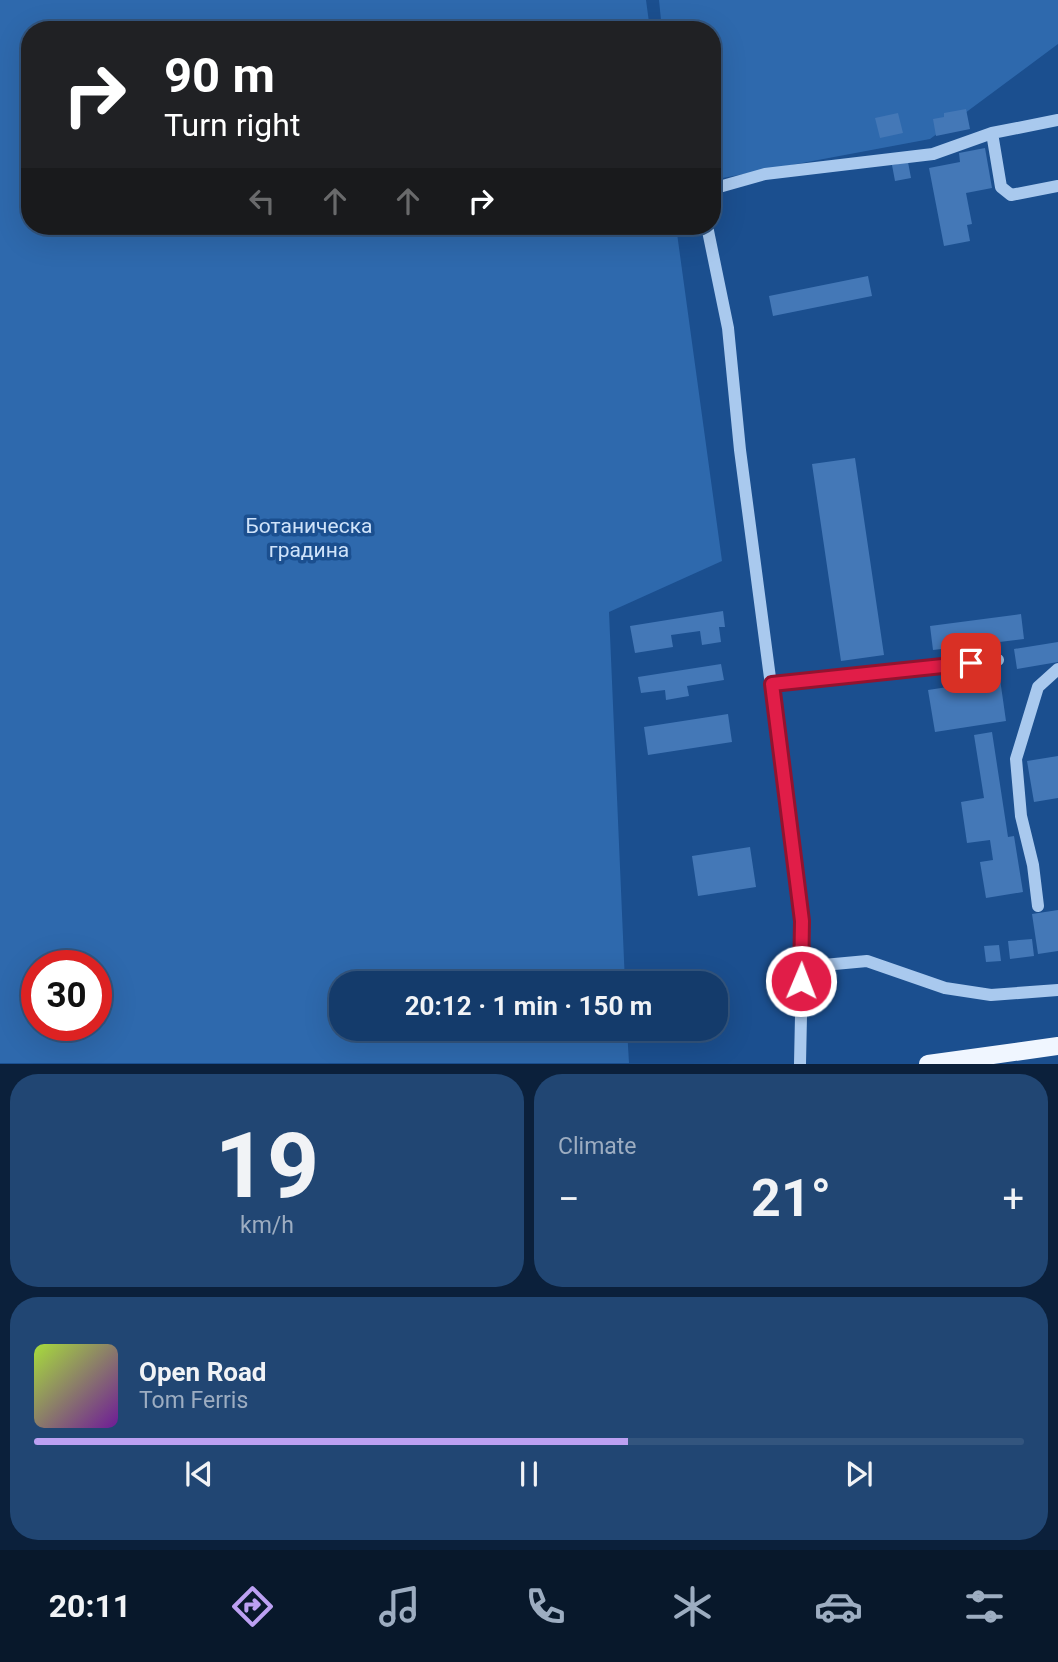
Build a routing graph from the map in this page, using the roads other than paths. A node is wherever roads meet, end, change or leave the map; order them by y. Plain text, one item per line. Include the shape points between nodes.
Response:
1 (1058, 120) edge
2 (992, 133) junction
3 (721, 186) edge
4 (1058, 186) edge
5 (709, 235) edge
6 (998, 660) dead end
7 (1058, 668) edge
8 (772, 684) junction
9 (1038, 906) dead end
10 (802, 967) junction
11 (1058, 990) edge
12 (1058, 1046) edge
13 (800, 1063) edge
14 (929, 1063) edge

1 - 2 street
2 - 3 street via 933,155 765,174
2 - 4 street via 1001,187 1012,195
5 - 8 street via 728,328
6 - 8 street
7 - 9 street via 1038,687 1016,759
8 - 10 street via 802,921
10 - 11 street via 867,961 945,988 991,995
10 - 13 street
12 - 14 main road

